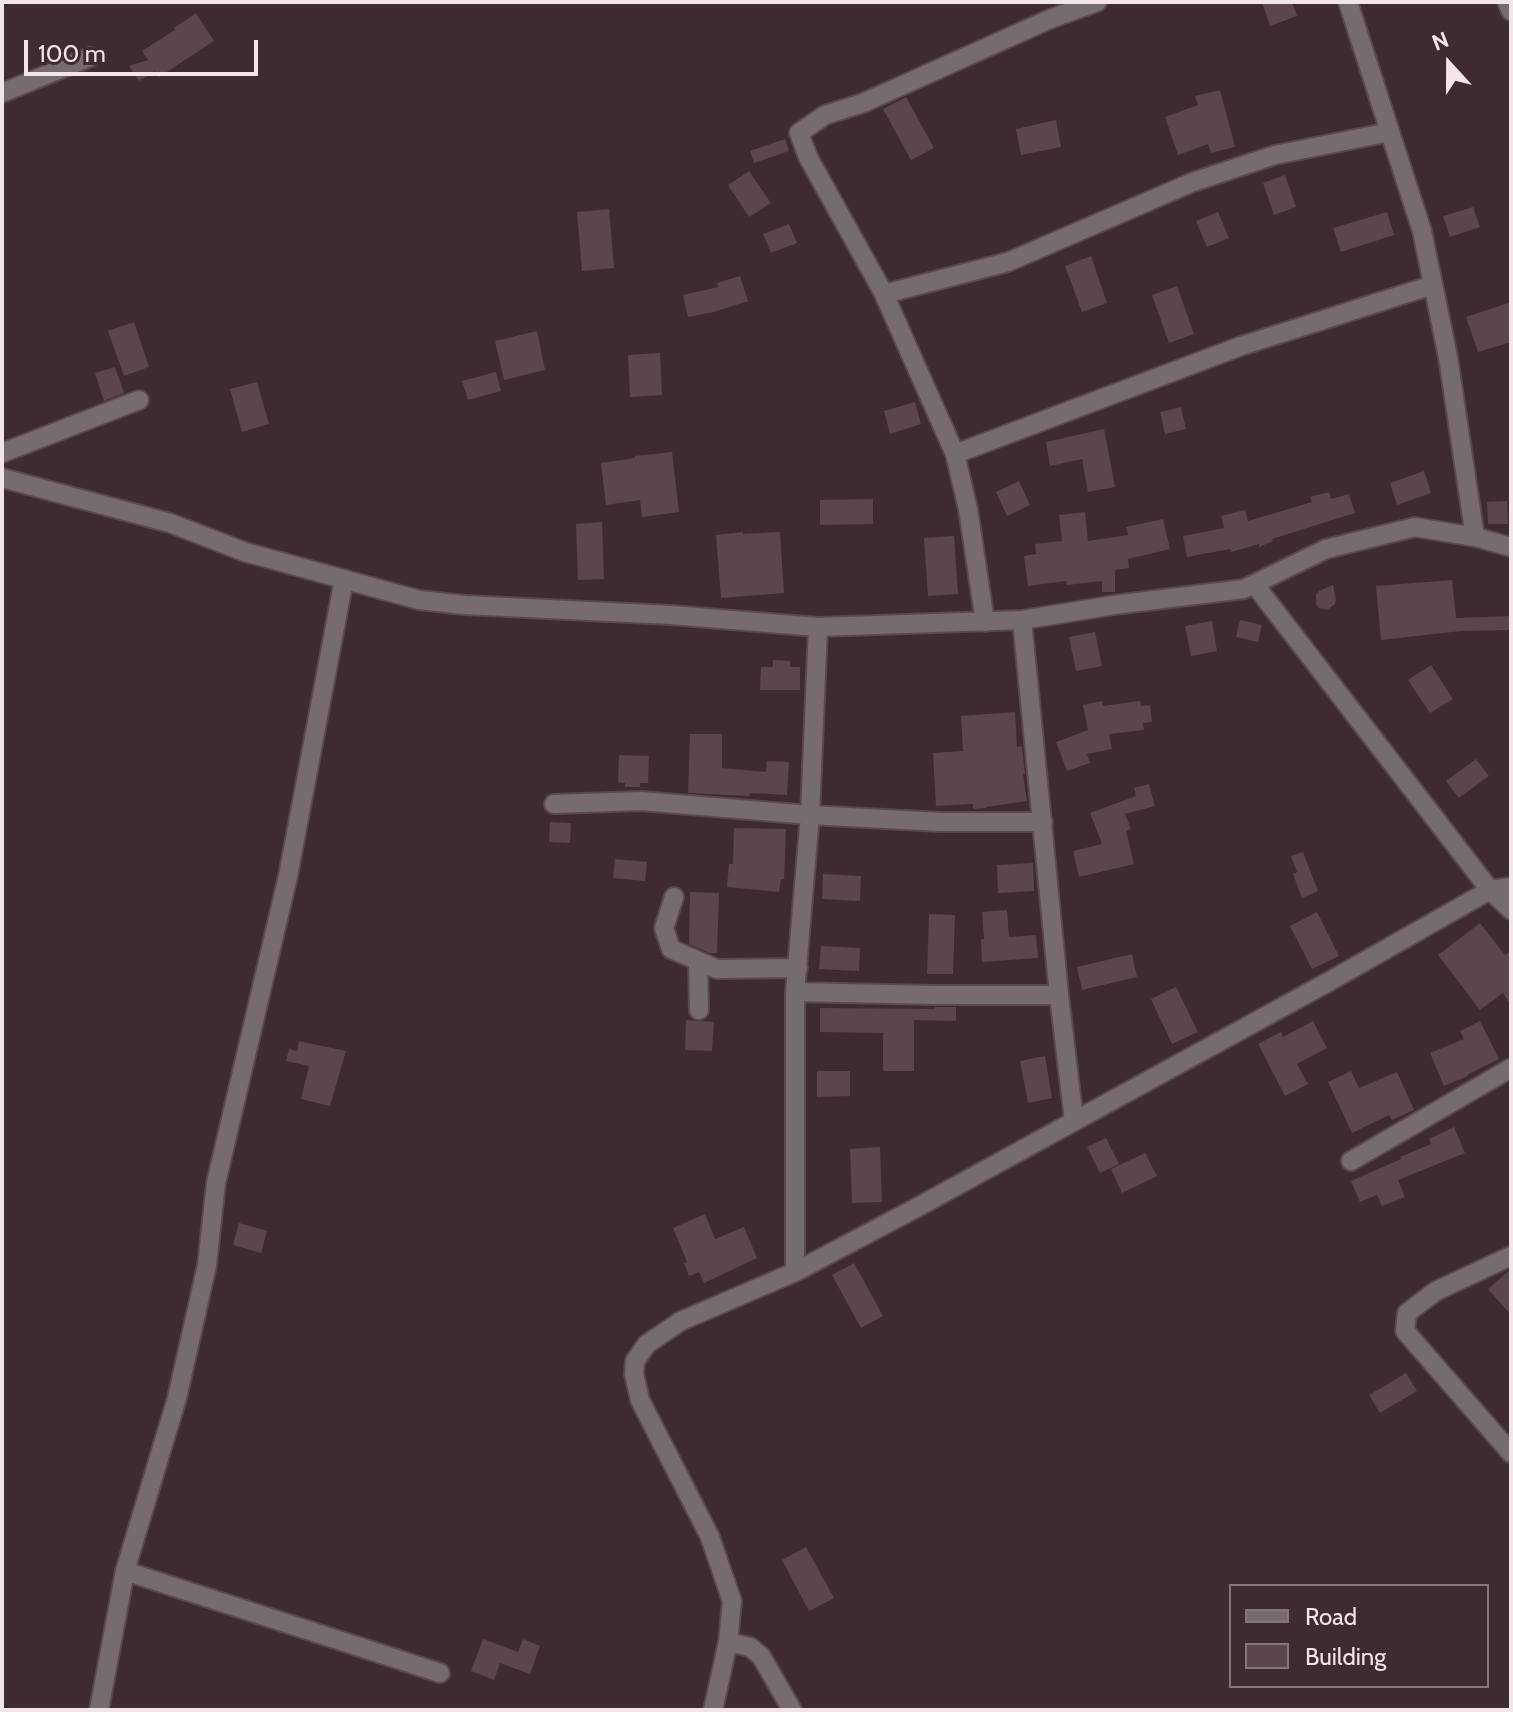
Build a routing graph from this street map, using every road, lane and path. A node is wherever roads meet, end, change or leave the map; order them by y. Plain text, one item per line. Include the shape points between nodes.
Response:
1 (1097, 2) edge
2 (1348, 2) edge
3 (1507, 2) edge
4 (1511, 11) edge
5 (90, 57) dead end
6 (2, 93) edge
7 (1390, 132) junction
8 (1433, 285) junction
9 (884, 294) junction
10 (139, 400) dead end
11 (2, 453) edge
12 (955, 454) junction
13 (2, 478) edge
14 (1475, 537) junction
15 (1511, 547) edge
16 (344, 579) junction
17 (1255, 585) junction
18 (1022, 620) junction
19 (985, 622) junction
20 (818, 627) junction
21 (554, 804) dead end
22 (810, 815) junction
23 (1043, 822) junction
24 (1511, 887) edge
25 (1490, 890) junction
26 (674, 897) dead end
27 (1511, 910) edge
28 (698, 961) junction
29 (798, 968) junction
30 (795, 992) junction
31 (1059, 995) junction
32 (699, 1010) dead end
33 (1511, 1068) edge
34 (1074, 1121) junction
35 (1351, 1161) dead end
36 (1511, 1256) edge
37 (795, 1272) junction
38 (1511, 1453) edge
39 (125, 1571) junction
40 (728, 1642) junction
41 (440, 1673) dead end
42 (99, 1710) edge
43 (713, 1710) edge
44 (792, 1710) edge

1 - 9 street via 825,115 799,133
2 - 7 street
3 - 4 street
5 - 6 street
7 - 8 street via 1422,231
7 - 9 street via 1275,155 1193,182 1008,262
8 - 12 street via 1241,346
8 - 14 street
9 - 12 street
10 - 11 street
12 - 19 street
13 - 16 street via 170,523 245,552
14 - 15 street
14 - 17 street via 1415,527 1326,549
16 - 20 street via 443,603
16 - 39 street via 288,876 216,1183 207,1265 177,1398
17 - 18 street
17 - 25 street
18 - 19 street
18 - 23 street
19 - 20 street
20 - 22 street
21 - 22 street via 641,801
22 - 23 street
22 - 29 street
23 - 31 street
24 - 25 street
25 - 27 street
25 - 34 street
26 - 28 street via 664,928 671,949
28 - 29 street via 717,969
28 - 32 street
29 - 30 street
30 - 31 street
30 - 37 street
31 - 34 street
33 - 35 street
34 - 37 street
36 - 38 street via 1436,1291 1407,1313 1405,1331
37 - 40 street via 681,1321 647,1344 635,1361 640,1400 710,1537 732,1601
39 - 41 street
39 - 42 street
40 - 43 street
40 - 44 street via 761,1656

